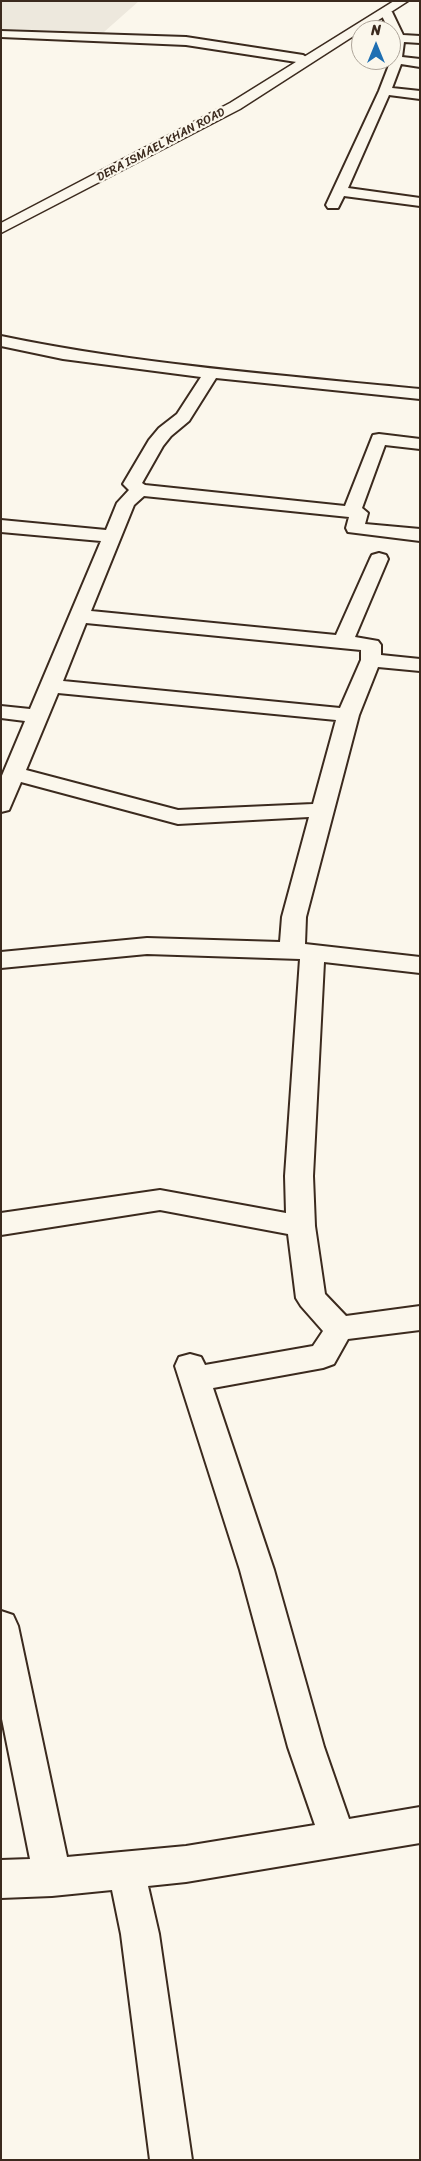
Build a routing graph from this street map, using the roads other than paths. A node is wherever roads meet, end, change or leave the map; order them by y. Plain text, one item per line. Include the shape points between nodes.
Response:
1 (402, 1) edge
2 (386, 12) junction
3 (390, 20) edge
4 (1, 34) edge
5 (401, 38) edge
6 (420, 40) edge
7 (310, 57) junction
8 (401, 61) edge
9 (420, 63) edge
10 (392, 70) edge
11 (385, 91) junction
12 (420, 95) edge
13 (339, 191) junction
14 (420, 202) edge
15 (332, 205) dead end
16 (1, 218) edge
17 (1, 229) edge
18 (1, 341) edge
19 (211, 373) junction
20 (420, 394) edge
21 (420, 444) edge
22 (140, 490) junction
23 (352, 512) junction
24 (1, 526) edge
25 (420, 535) edge
26 (113, 536) junction
27 (379, 559) dead end
28 (80, 616) junction
29 (343, 642) junction
30 (371, 660) junction
31 (420, 665) edge
32 (51, 686) junction
33 (1, 712) edge
34 (348, 715) junction
35 (38, 716) junction
36 (16, 774) junction
37 (1, 806) edge
38 (323, 810) junction
39 (302, 951) junction
40 (1, 960) edge
41 (420, 965) edge
42 (1, 1224) edge
43 (301, 1226) junction
44 (420, 1318) edge
45 (339, 1329) junction
46 (1, 1626) edge
47 (420, 1825) edge
48 (338, 1839) junction
49 (126, 1870) junction
50 (52, 1878) junction
51 (1, 1879) edge
52 (171, 2160) edge

1 - 2 highway, DERA ISMAEL KHAN ROAD
2 - 3 street
2 - 7 highway, DERA ISMAEL KHAN ROAD
4 - 7 street via 186,41
5 - 6 street
7 - 16 highway, DERA ISMAEL KHAN ROAD via 290,64 222,104
7 - 17 highway, DERA ISMAEL KHAN ROAD via 235,106
8 - 9 street
10 - 11 street
11 - 12 street
11 - 13 street
13 - 14 street
13 - 15 street
18 - 19 street via 63,354
19 - 20 street
19 - 22 street via 183,417 155,444 132,484
21 - 23 street via 379,439
22 - 23 street
22 - 26 street via 126,503
23 - 25 street via 359,512 356,528
24 - 26 street
26 - 28 street
27 - 29 street
28 - 29 street
28 - 32 street
29 - 30 street via 371,645
30 - 31 street
30 - 34 street
32 - 34 street
32 - 35 street
33 - 35 street
34 - 38 street
35 - 36 street
36 - 37 street
36 - 38 street via 178,818
38 - 39 street via 294,917
39 - 40 street via 148,946
39 - 41 street
39 - 43 street via 311,988 299,1176
42 - 43 street via 160,1200
43 - 45 street via 311,1298
44 - 45 street
45 - 48 street via 323,1356 192,1372 257,1570 306,1747
46 - 50 street
47 - 48 street
48 - 49 street via 186,1864
49 - 50 street
49 - 52 street via 140,1934
50 - 51 street

